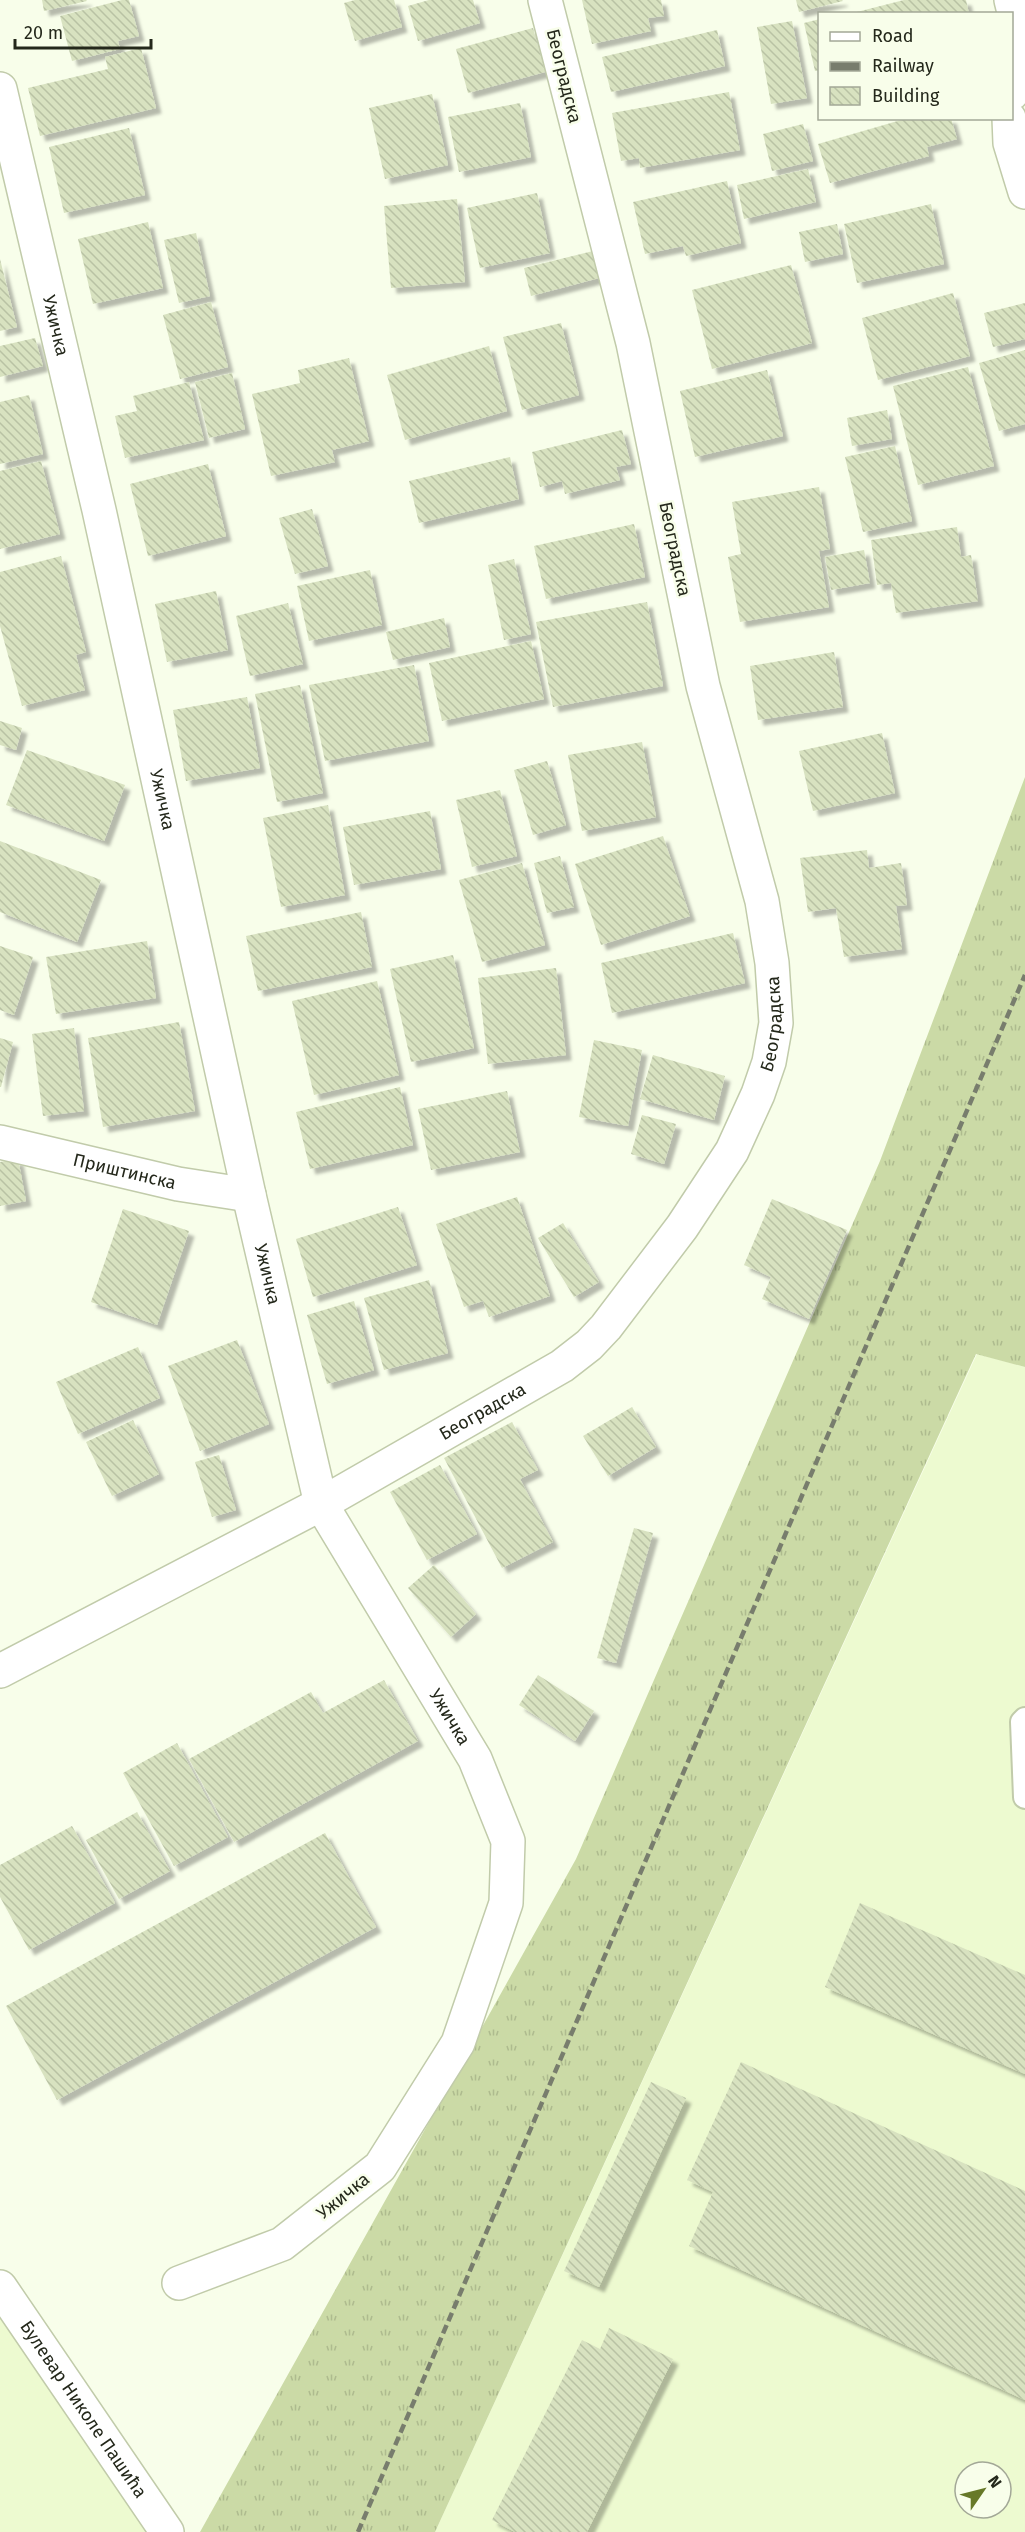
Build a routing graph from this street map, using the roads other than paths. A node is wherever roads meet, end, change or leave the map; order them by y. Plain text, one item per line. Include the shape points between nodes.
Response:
1 (545, 0) edge
2 (1011, 0) edge
3 (1013, 86) edge
4 (0, 89) edge
5 (1009, 120) edge
6 (1025, 192) edge
7 (0, 1142) edge
8 (249, 1195) junction
9 (321, 1504) junction
10 (0, 1671) edge
11 (1025, 1719) edge
12 (1025, 1797) edge
13 (179, 2283) dead end
14 (0, 2287) edge
15 (159, 2520) edge

1 - 9 street, Београдска via 633,343 703,686 762,901 776,1023 769,1062 732,1151 682,1227 601,1333 562,1366
2 - 3 street via 1019,32 1019,66
4 - 8 street, Ужичка via 99,510
5 - 6 street via 1010,142
7 - 8 street, Приштинска via 178,1184
8 - 9 street, Ужичка
9 - 10 street, Београдска
9 - 13 street, Ужичка via 475,1759 508,1841 506,1903 458,2043 380,2167 282,2244
11 - 12 lane
14 - 15 street, Булевар Николе Пашића

